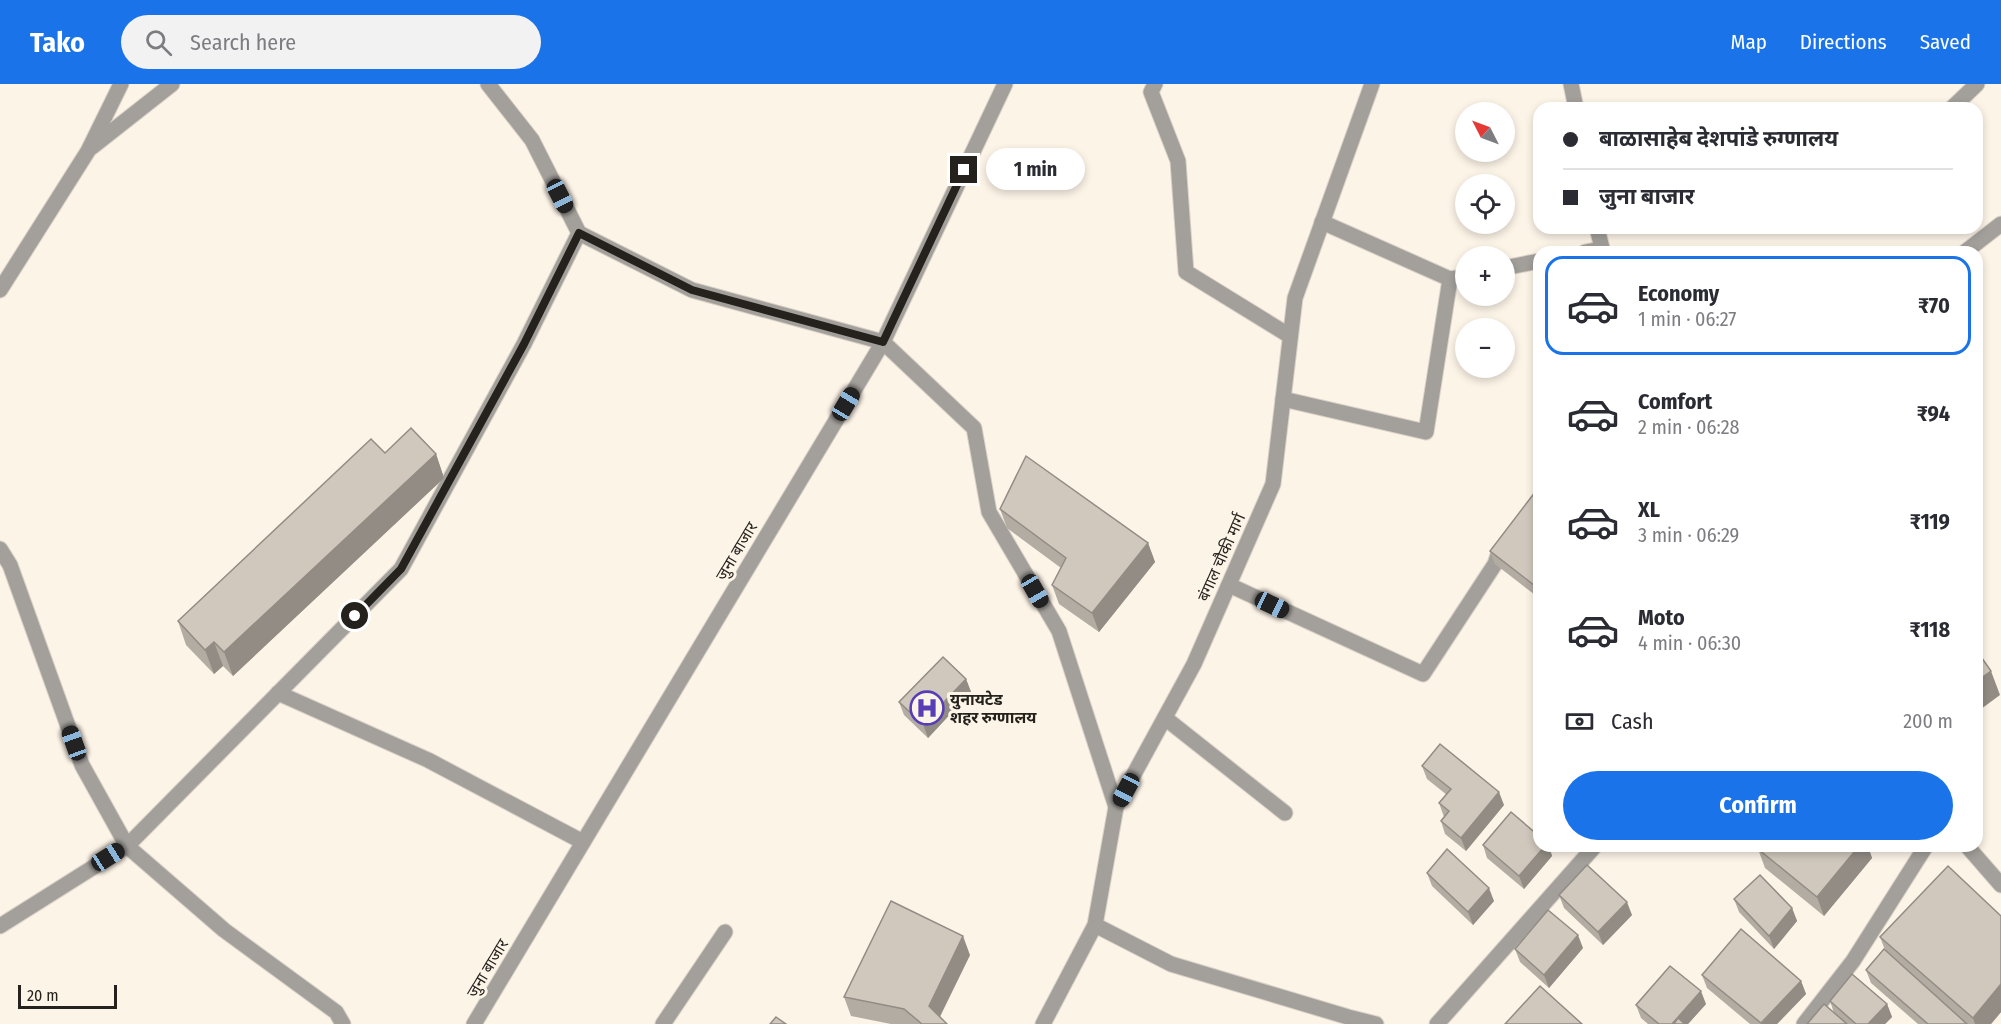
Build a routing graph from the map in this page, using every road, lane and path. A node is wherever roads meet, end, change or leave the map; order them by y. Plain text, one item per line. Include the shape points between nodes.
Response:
1 (121, 84) edge
2 (172, 84) edge
3 (488, 84) edge
4 (1005, 84) edge
5 (1155, 84) edge
6 (1372, 84) edge
7 (1571, 84) edge
8 (1977, 84) edge
9 (1575, 102) edge
10 (1958, 102) edge
11 (87, 151) junction
12 (1322, 222) junction
13 (2001, 224) edge
14 (579, 233) junction
15 (1973, 246) edge
16 (1533, 262) edge
17 (1515, 266) edge
18 (1455, 276) edge
19 (0, 290) edge
20 (1455, 292) edge
21 (1290, 336) junction
22 (883, 342) junction
23 (1283, 399) junction
24 (0, 549) edge
25 (1499, 552) edge
26 (1229, 585) junction
27 (278, 693) junction
28 (1165, 718) junction
29 (1116, 807) junction
30 (1285, 813) dead end
31 (583, 842) junction
32 (127, 846) junction
33 (1590, 852) edge
34 (1922, 852) edge
35 (1971, 852) edge
36 (2001, 885) edge
37 (1095, 925) junction
38 (0, 926) edge
39 (724, 932) dead end
40 (343, 1024) edge
41 (474, 1024) edge
42 (663, 1024) edge
43 (1043, 1024) edge
44 (1377, 1024) edge
45 (1437, 1024) edge
46 (1804, 1024) edge

1 - 11 street
2 - 11 street
3 - 14 street via 532,140
4 - 22 street, जुना बाजार
5 - 21 street via 1151,92 1178,160 1186,272
6 - 12 street, बंगाल चौकी मार्ग
7 - 9 street
8 - 10 street
11 - 19 street
12 - 18 street
12 - 21 street, बंगाल चौकी मार्ग via 1295,298
13 - 15 street
14 - 22 street via 692,290
14 - 27 street via 524,344 401,569
16 - 17 street
20 - 23 street via 1426,432
21 - 23 street, बंगाल चौकी मार्ग
22 - 29 street via 974,428 989,512 1059,631
22 - 31 street, जुना बाजार
23 - 26 street, बंगाल चौकी मार्ग via 1274,484
24 - 32 street via 10,565 82,765
25 - 26 street via 1423,674
26 - 28 street, बंगाल चौकी मार्ग
27 - 31 street via 428,760
27 - 32 street
28 - 29 street, बंगाल चौकी मार्ग
28 - 30 street
29 - 37 street, बंगाल चौकी मार्ग
31 - 41 street, जुना बाजार
32 - 38 street
32 - 40 street via 224,930 336,1012
33 - 45 street
34 - 46 street via 1853,961
35 - 36 street
37 - 43 street, बंगाल चौकी मार्ग
37 - 44 street via 1171,964
39 - 42 street

